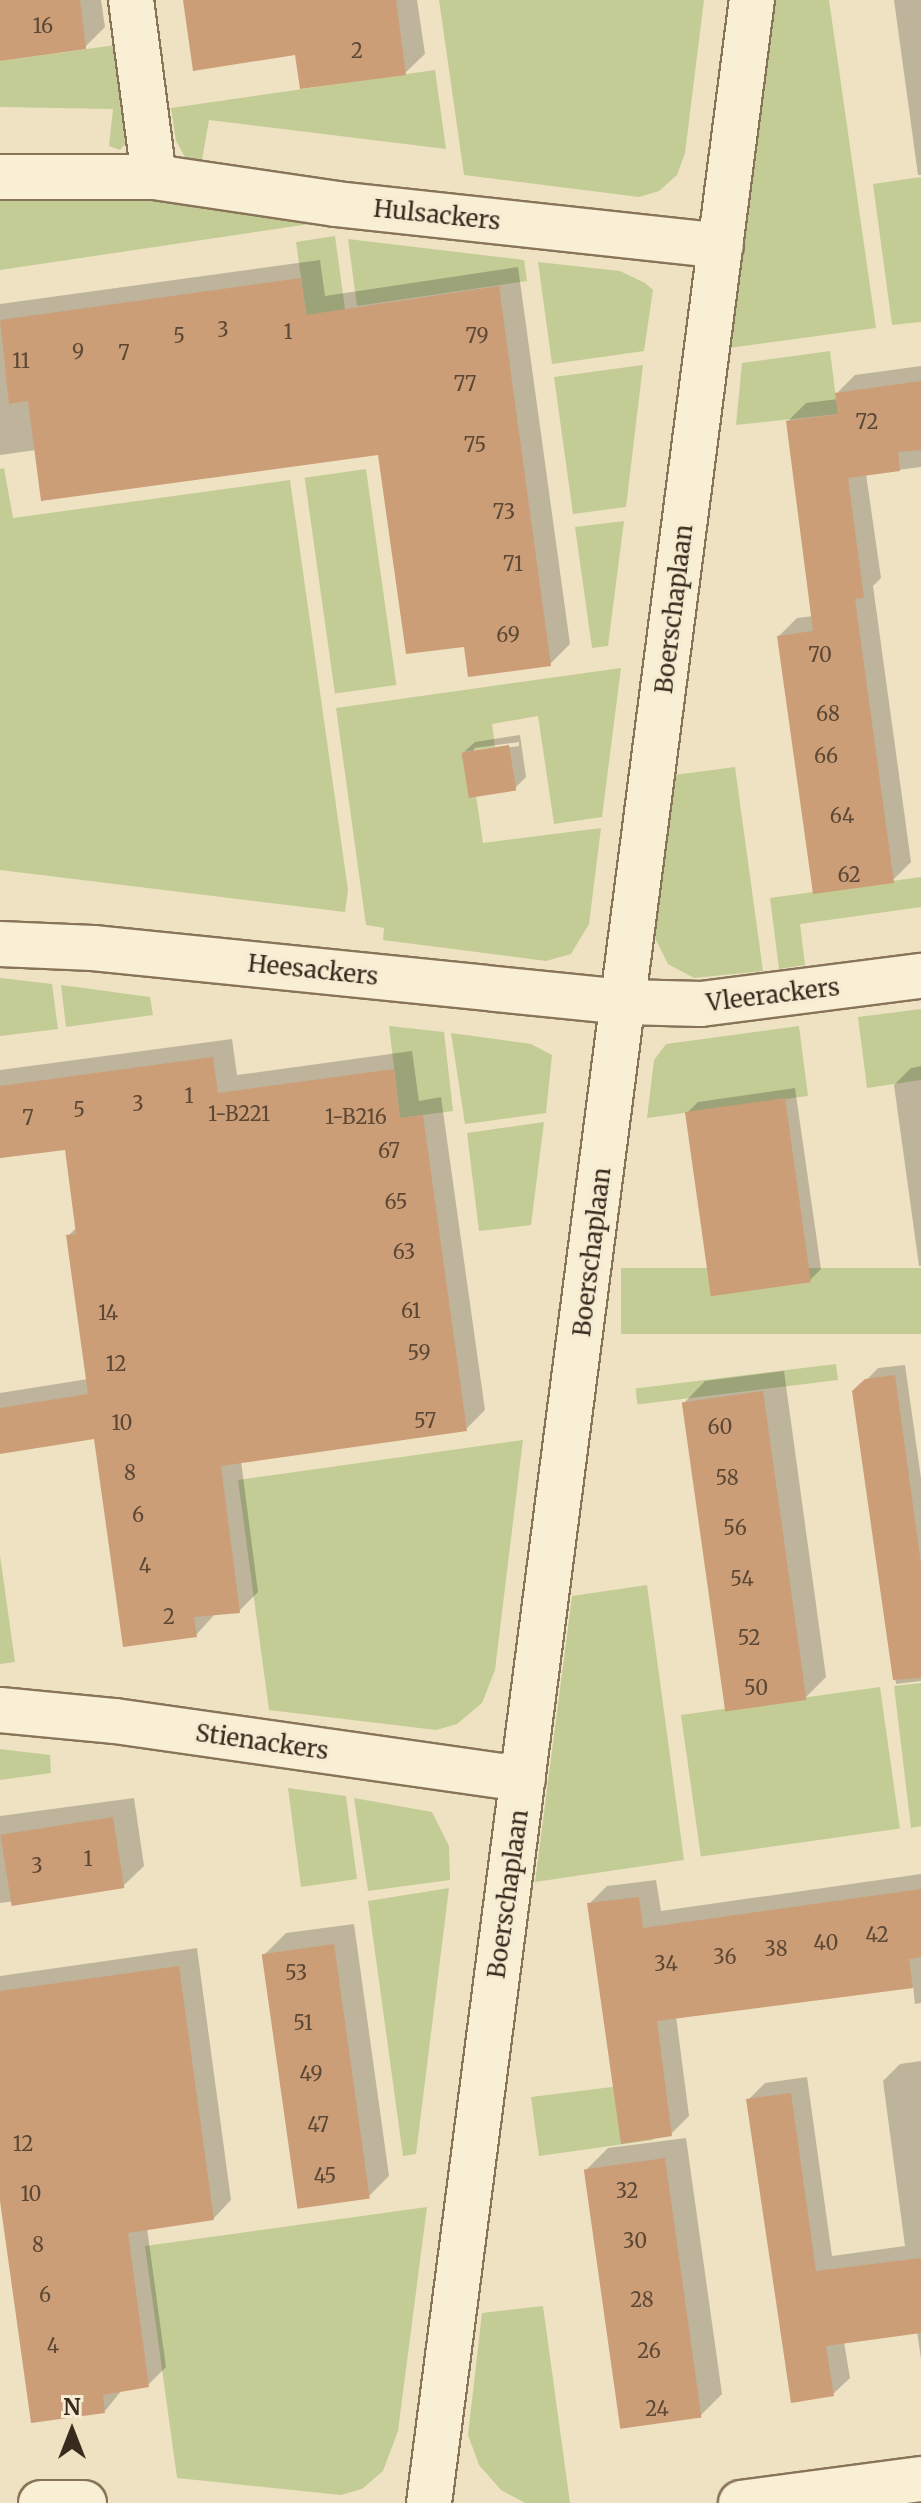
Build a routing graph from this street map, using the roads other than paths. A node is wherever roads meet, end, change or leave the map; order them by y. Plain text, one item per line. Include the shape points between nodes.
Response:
1 (131, 0) edge
2 (752, 0) edge
3 (0, 177) edge
4 (154, 177) junction
5 (721, 246) junction
6 (0, 944) edge
7 (921, 976) edge
8 (625, 1002) junction
9 (0, 1710) edge
10 (523, 1779) junction
11 (921, 2479) edge
12 (41, 2503) edge
13 (84, 2503) edge
14 (429, 2503) edge
15 (741, 2503) edge

1 - 4 street
2 - 5 street, Boerschaplaan
3 - 4 street, Hulsackers
4 - 5 street, Hulsackers via 336,204
5 - 8 street, Boerschaplaan
6 - 8 street, Heesackers via 93,948
7 - 8 street, Vleerackers via 701,1004
8 - 10 street, Boerschaplaan
9 - 10 street, Stienackers via 115,1721
10 - 14 street, Boerschaplaan
11 - 15 street
12 - 13 street

